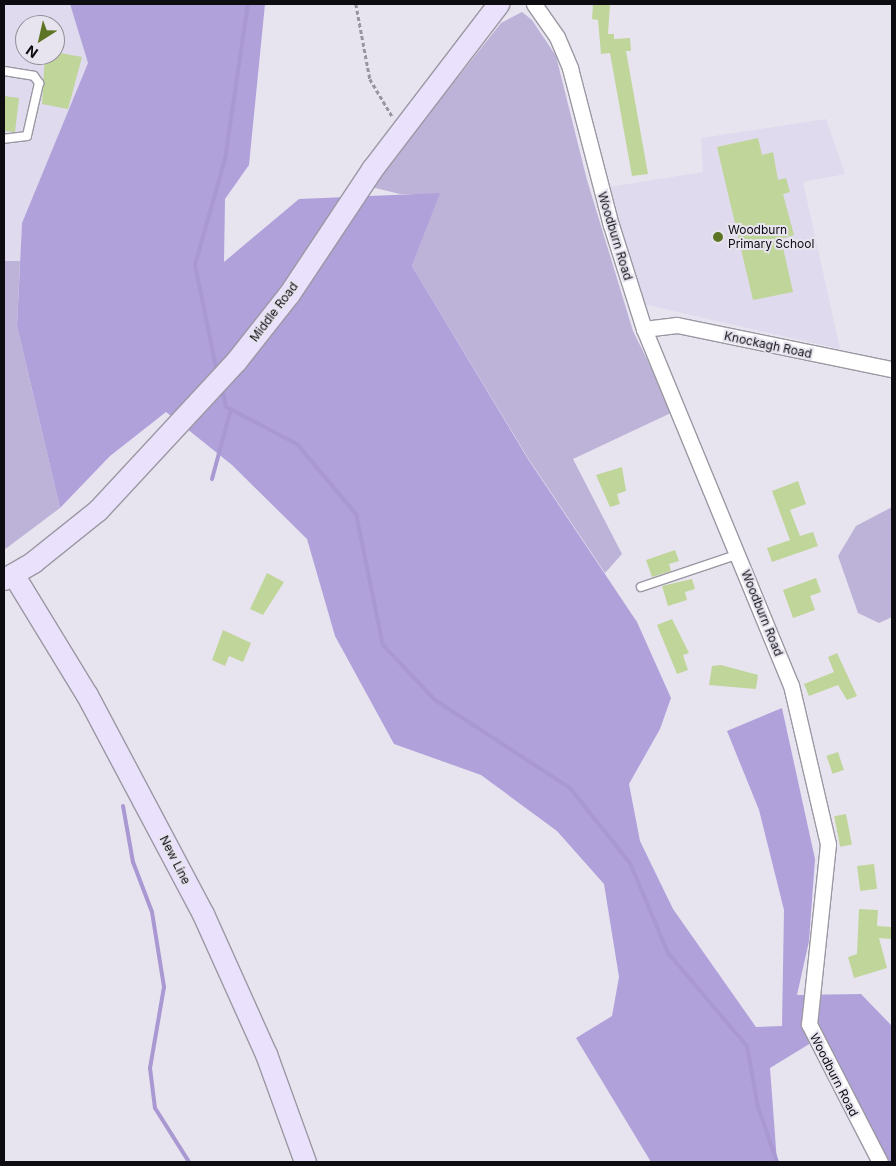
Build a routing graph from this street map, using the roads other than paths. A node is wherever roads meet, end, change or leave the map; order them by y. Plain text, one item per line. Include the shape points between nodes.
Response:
1 (498, 4) edge
2 (534, 4) edge
3 (4, 71) edge
4 (4, 139) edge
5 (644, 329) junction
6 (892, 369) edge
7 (739, 554) junction
8 (8, 576) edge
9 (641, 587) dead end
10 (305, 1162) edge
11 (880, 1162) edge

1 - 8 main road, Middle Road via 405,125 290,294 236,361 98,510
2 - 5 street, Woodburn Road via 557,37 570,68 611,225
3 - 4 lane via 34,76 39,83 27,136
5 - 6 street, Knockagh Road via 677,325
5 - 7 street, Woodburn Road
7 - 9 lane
7 - 11 street, Woodburn Road via 791,685 827,835 827,875 809,1024
8 - 10 main road, New Line via 88,696 203,914 266,1054

